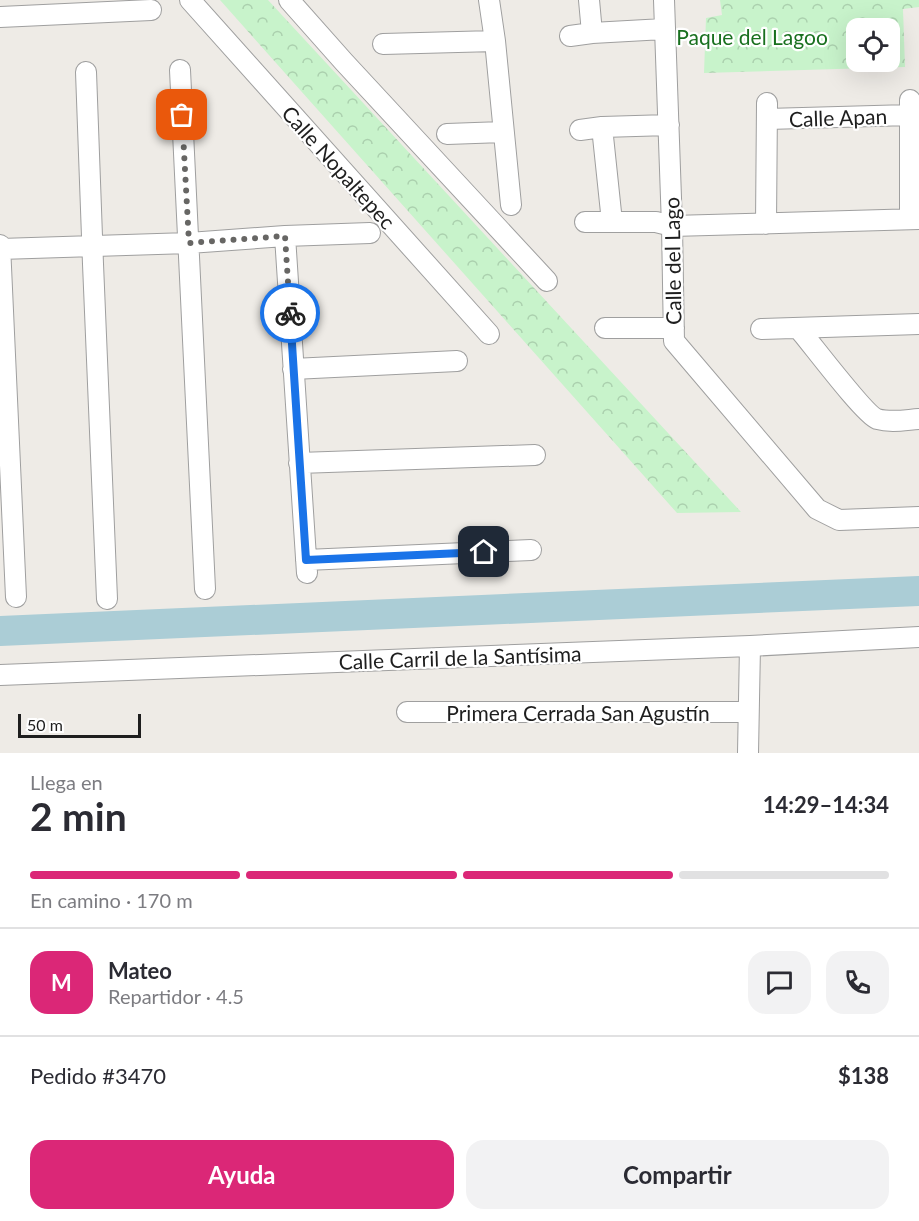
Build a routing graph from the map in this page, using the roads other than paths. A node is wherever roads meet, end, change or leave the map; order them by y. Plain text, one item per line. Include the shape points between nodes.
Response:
1 (190, 0) edge
2 (290, 0) edge
3 (489, 0) edge
4 (589, 0) edge
5 (663, 0) edge
6 (76, 7) edge
7 (151, 10) dead end
8 (0, 17) edge
9 (664, 29) junction
10 (592, 33) junction
11 (570, 36) dead end
12 (495, 42) junction
13 (383, 44) dead end
14 (180, 70) dead end
15 (86, 72) dead end
16 (669, 125) junction
17 (602, 127) junction
18 (580, 130) dead end
19 (503, 132) junction
20 (447, 134) dead end
21 (511, 205) dead end
22 (915, 219) edge
23 (585, 222) dead end
24 (612, 222) junction
25 (766, 224) junction
26 (672, 226) junction
27 (370, 233) dead end
28 (285, 236) junction
29 (189, 243) junction
30 (92, 246) junction
31 (0, 248) edge
32 (547, 281) dead end
33 (919, 324) edge
34 (606, 328) dead end
35 (674, 328) junction
36 (798, 328) junction
37 (761, 329) dead end
38 (489, 334) dead end
39 (457, 362) dead end
40 (293, 369) junction
41 (919, 419) edge
42 (535, 455) dead end
43 (299, 463) junction
44 (919, 517) edge
45 (531, 550) dead end
46 (205, 589) dead end
47 (16, 597) dead end
48 (107, 599) dead end
49 (919, 637) edge
50 (750, 646) junction
51 (0, 675) edge
52 (407, 712) dead end
53 (748, 712) junction
54 (748, 753) edge

1 - 38 street, Calle Nopaltepec
2 - 32 street
3 - 12 street
4 - 10 street
5 - 9 street, Calle del Lago
6 - 7 street
6 - 8 street
9 - 10 street
9 - 16 street, Calle del Lago
10 - 11 street
12 - 13 street
12 - 19 street
14 - 29 street
15 - 30 street
16 - 17 street
16 - 26 street, Calle del Lago
17 - 18 street
17 - 24 street
19 - 20 street
19 - 21 street
22 - 25 street
22 - 25 street, Calle Apan via 910,108 767,111
23 - 24 street
24 - 26 street
25 - 26 street
26 - 35 street, Calle del Lago
27 - 28 street
28 - 29 street
28 - 40 street
29 - 30 street
29 - 46 street
30 - 31 street
30 - 48 street
31 - 47 street
33 - 36 street
34 - 35 street
35 - 44 street, Calle del Lago via 674,341 817,508 839,520
36 - 37 street
36 - 41 street via 875,418
39 - 40 street
40 - 43 street
42 - 43 street
43 - 45 street via 306,567
49 - 50 street, Calle Carril de la Santísima
50 - 51 street, Calle Carril de la Santísima
50 - 53 street
52 - 53 street, Primera Cerrada San Agustín
53 - 54 street

